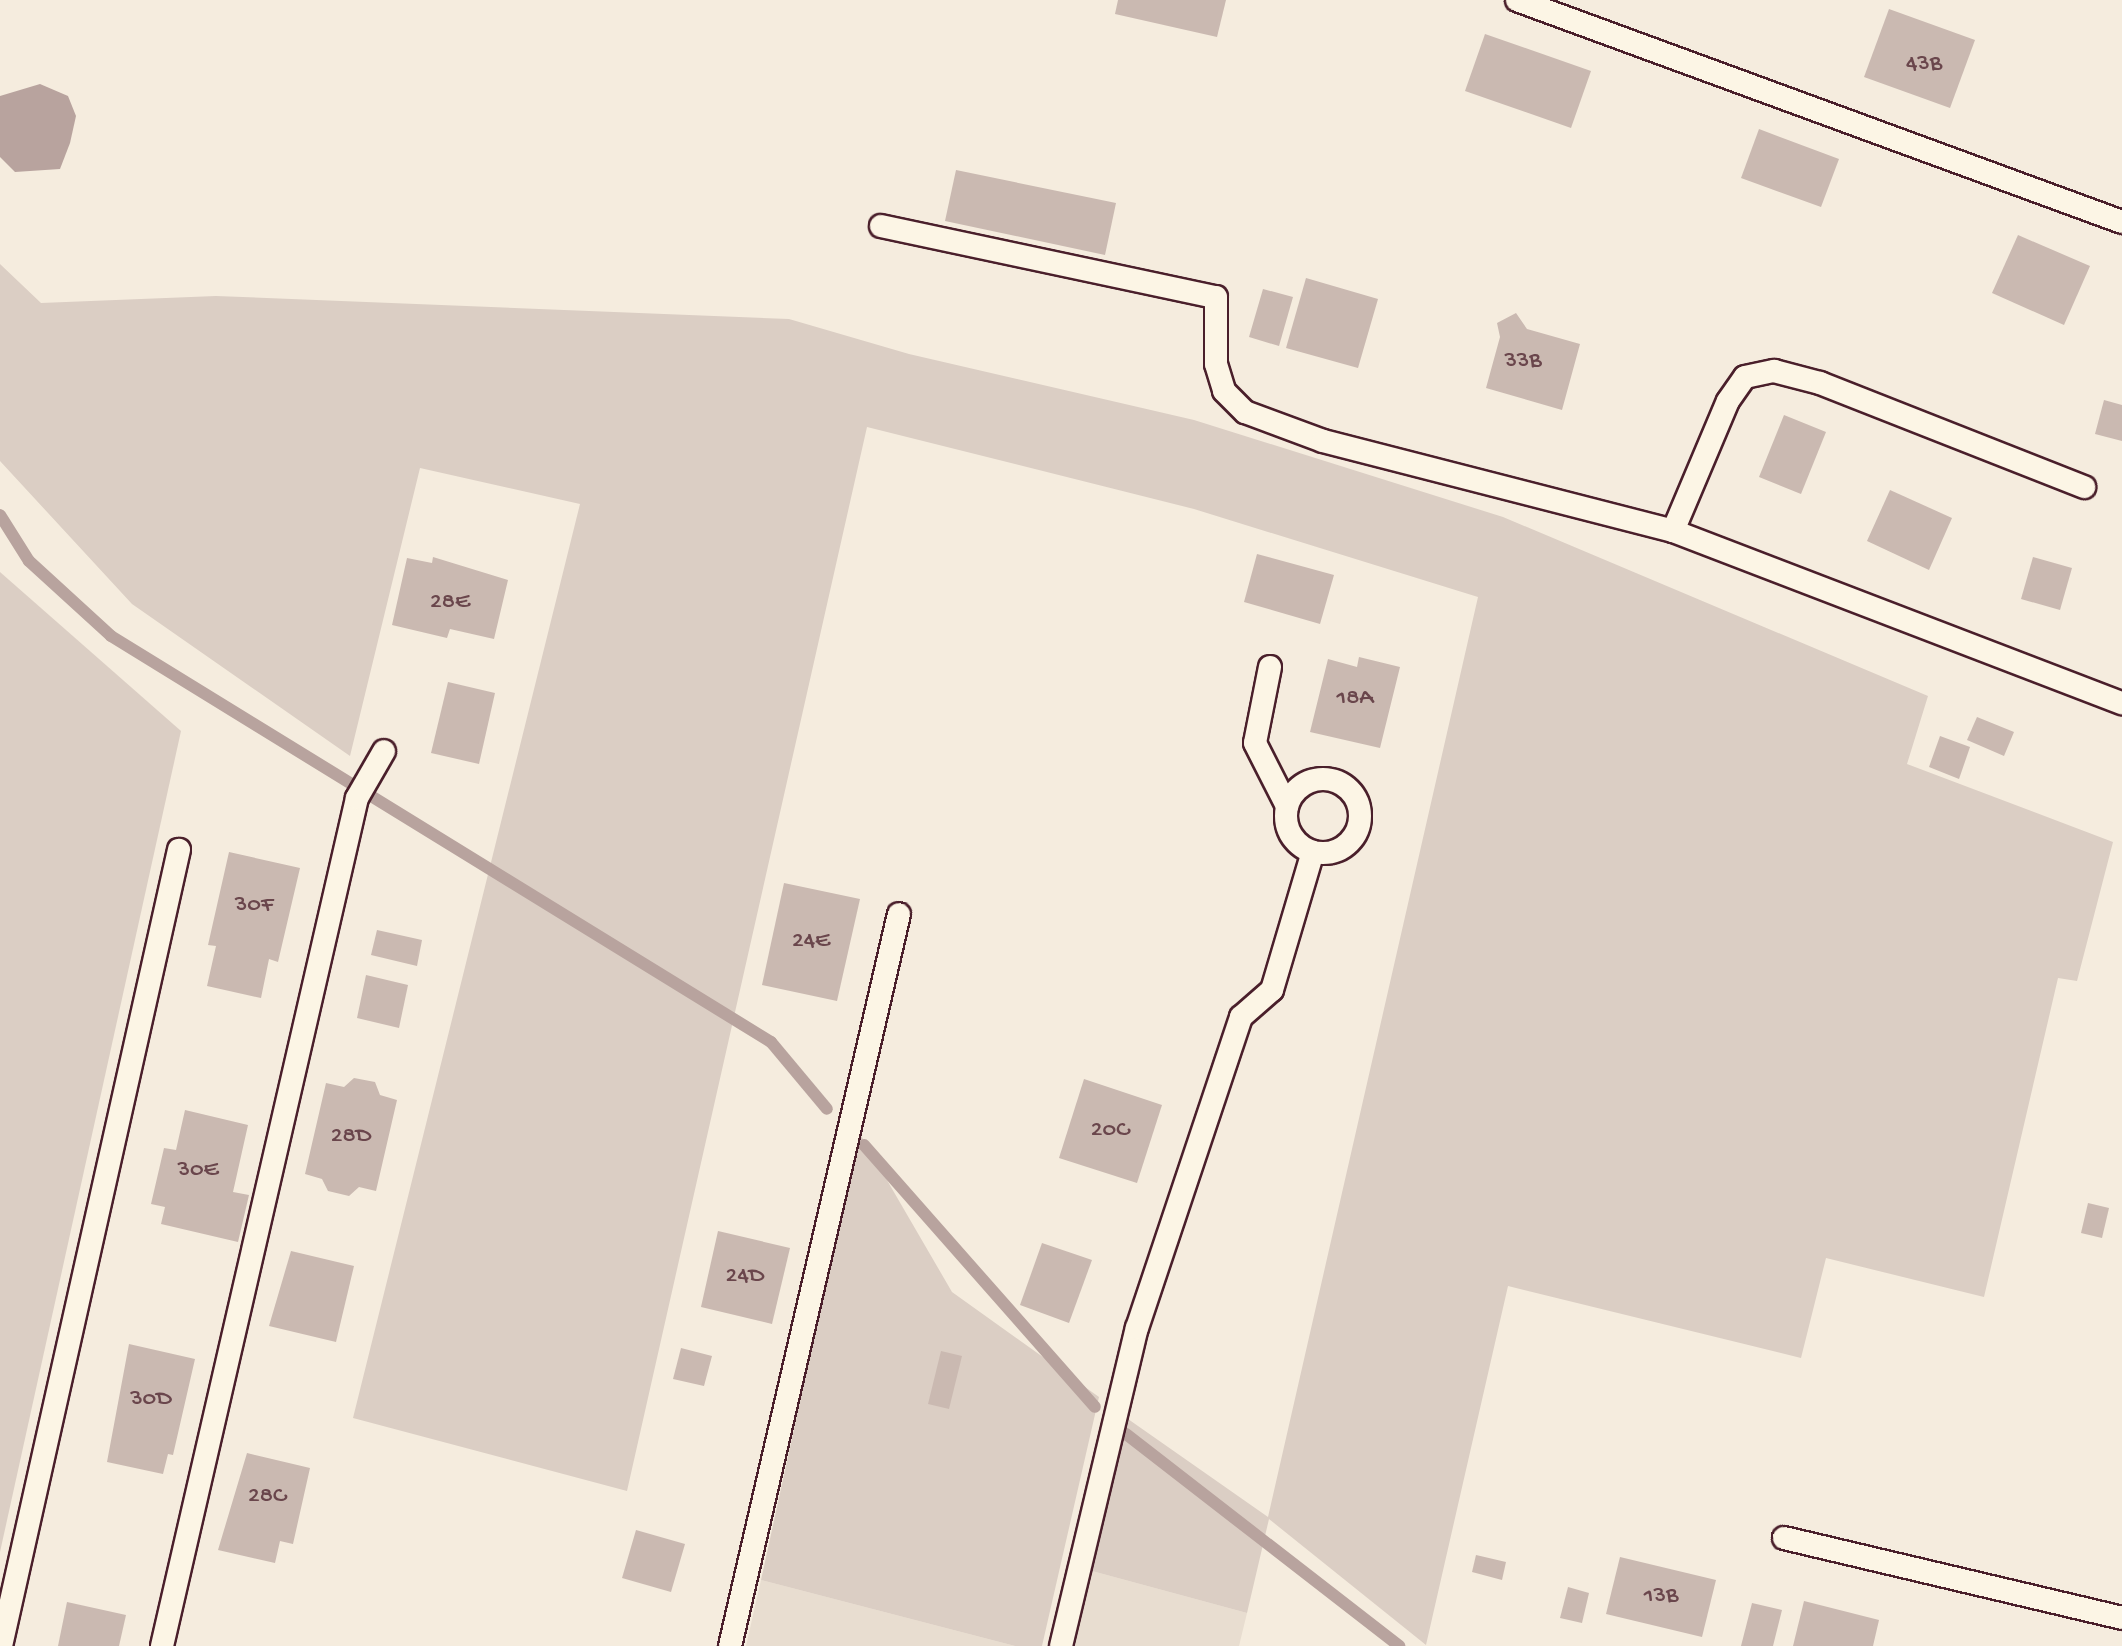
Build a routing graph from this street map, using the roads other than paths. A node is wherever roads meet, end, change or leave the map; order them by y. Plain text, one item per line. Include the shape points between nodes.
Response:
1 (1517, 0) edge
2 (2122, 222) edge
3 (881, 226) dead end
4 (2084, 487) dead end
5 (1673, 531) junction
6 (1270, 667) dead end
7 (2122, 703) edge
8 (384, 751) dead end
9 (1287, 806) junction
10 (179, 850) dead end
11 (1313, 852) junction
12 (899, 914) dead end
13 (1784, 1538) dead end
14 (2122, 1618) edge
15 (1, 1646) edge
16 (162, 1646) edge
17 (730, 1646) edge
18 (1061, 1646) edge

1 - 2 lane
3 - 5 lane via 1216,297 1216,364 1224,391 1245,412 1323,441
4 - 5 lane via 1820,383 1774,371 1745,377 1728,401
5 - 7 lane
6 - 9 lane via 1255,743
8 - 16 lane via 357,798
9 - 11 lane via 1291,835
9 - 11 lane via 1305,784 1319,780 1333,780 1356,798 1360,812 1352,839 1341,848
10 - 15 lane
11 - 18 lane via 1272,990 1241,1017 1137,1328
12 - 17 lane
13 - 14 lane

